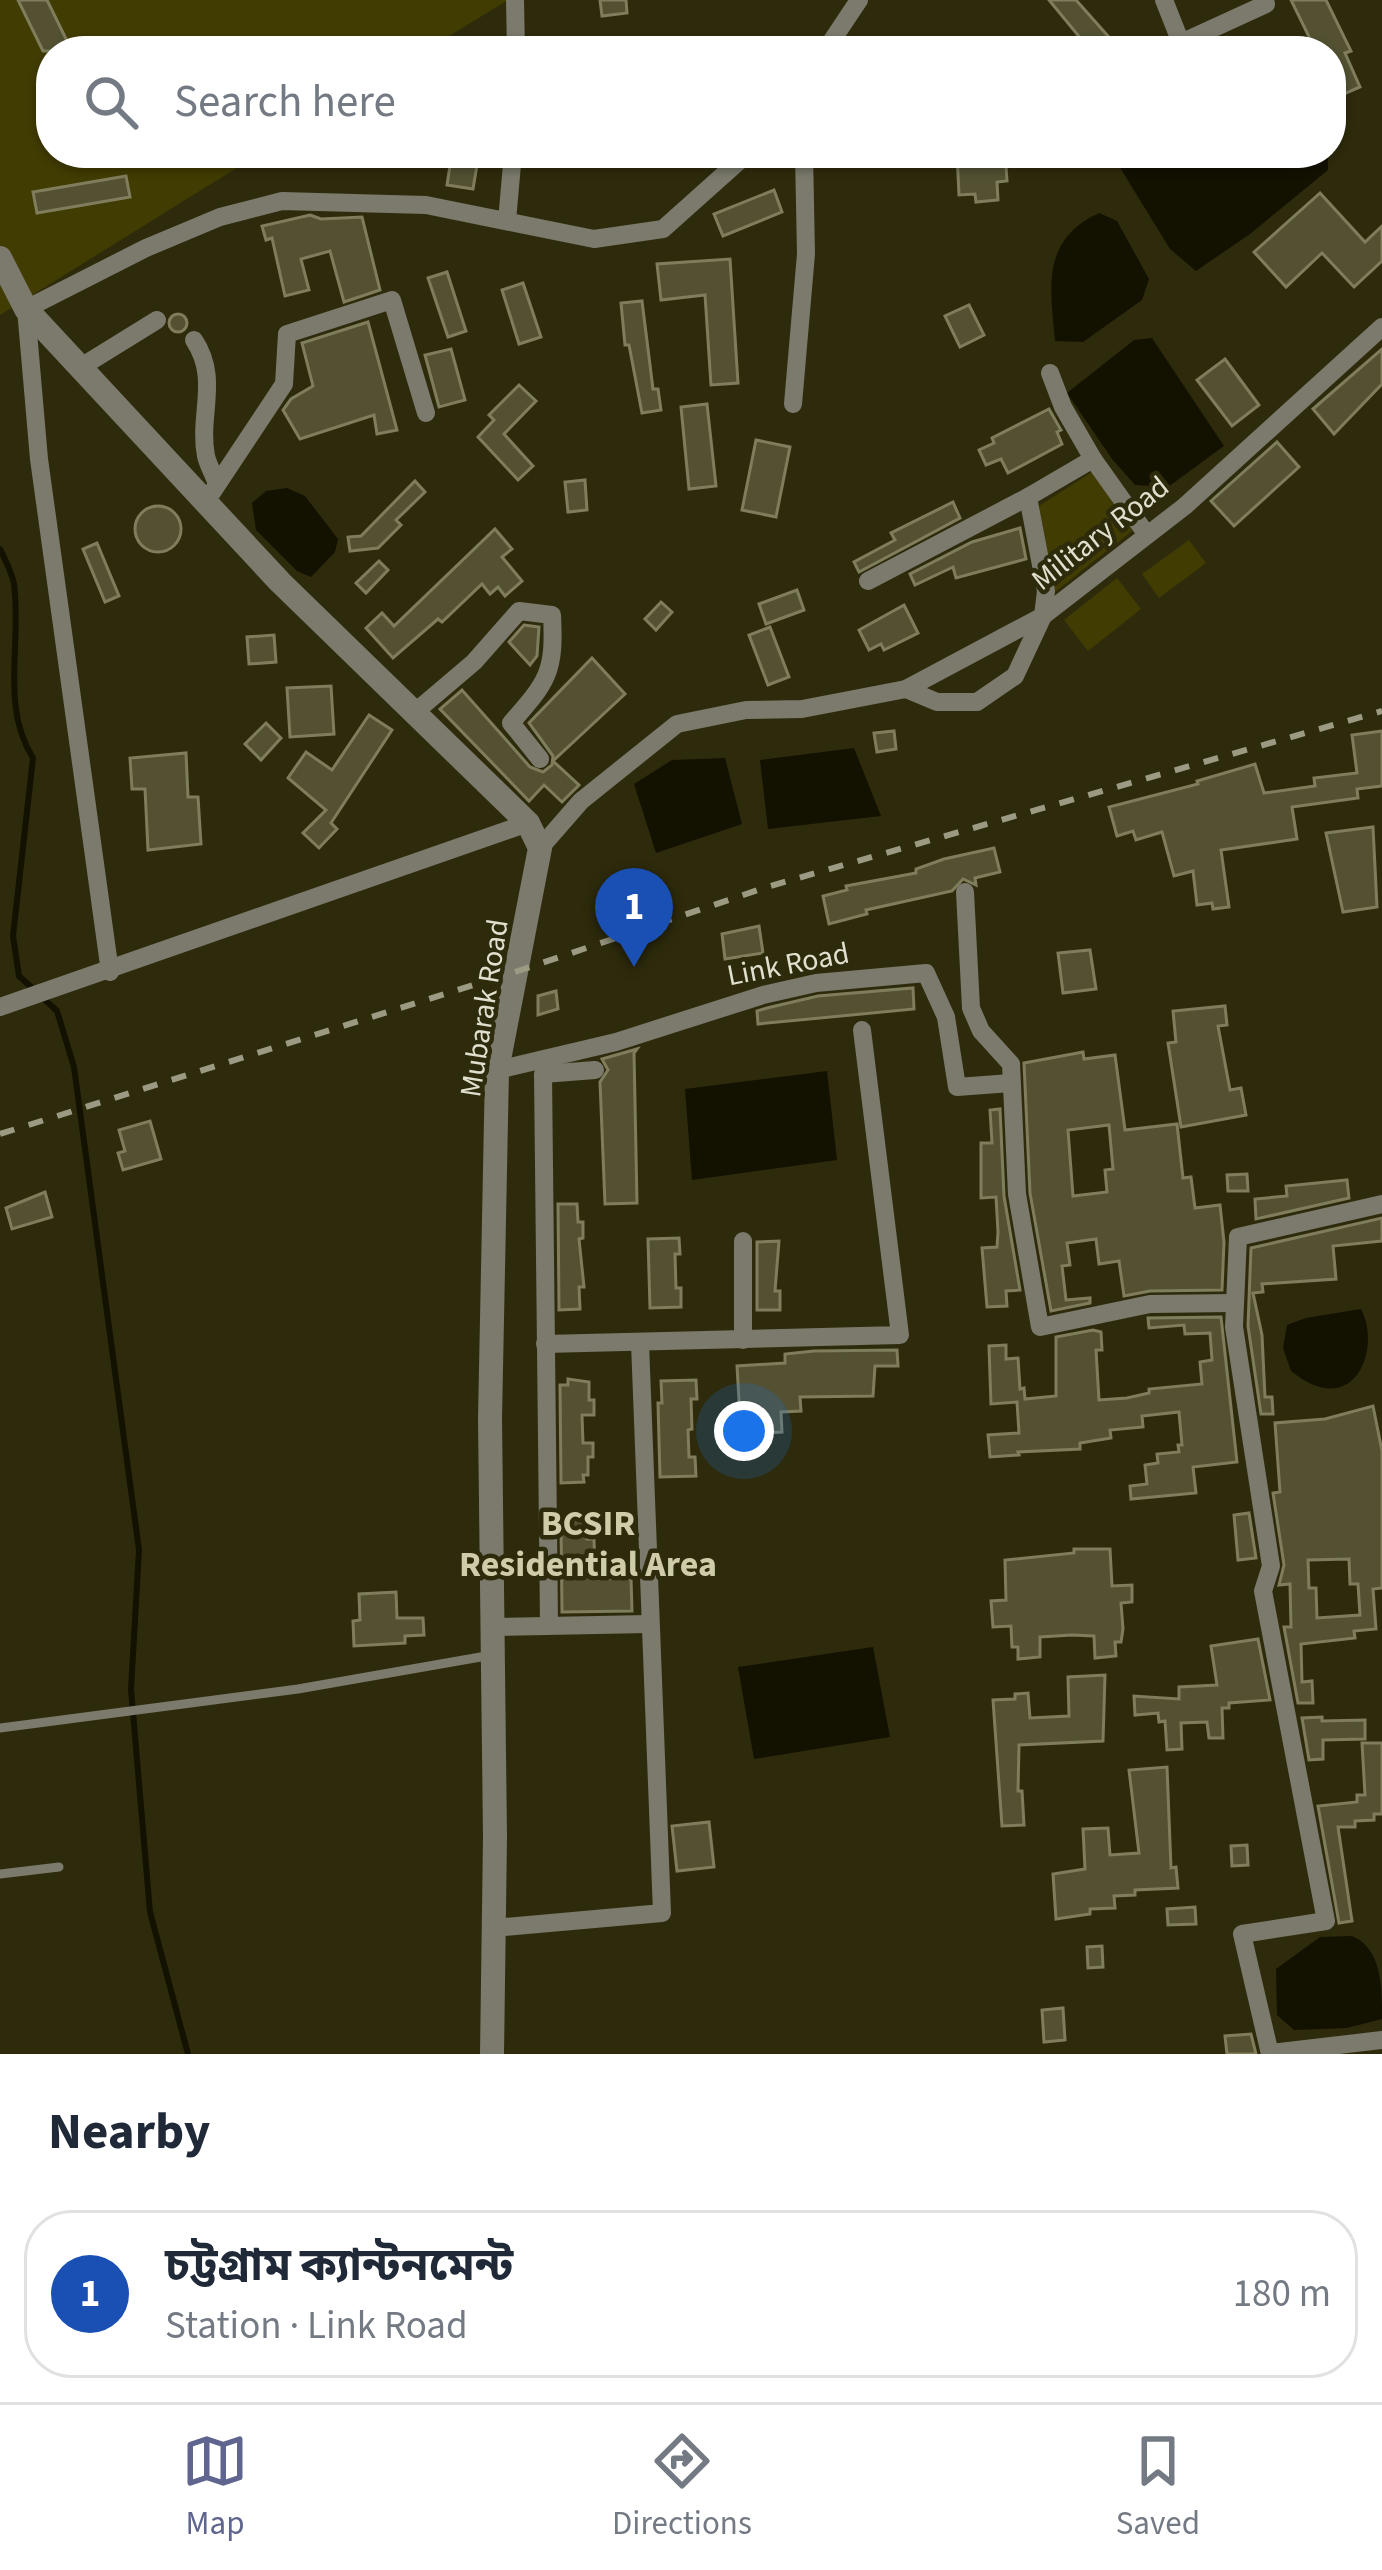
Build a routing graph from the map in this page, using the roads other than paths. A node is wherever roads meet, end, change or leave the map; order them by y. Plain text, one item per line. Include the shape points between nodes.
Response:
1 (514, 0) edge
2 (859, 0) edge
3 (1165, 0) edge
4 (1265, 0) edge
5 (515, 36) edge
6 (835, 36) edge
7 (1178, 36) edge
8 (1196, 36) edge
9 (512, 168) edge
10 (731, 168) edge
11 (804, 168) edge
12 (507, 221) junction
13 (0, 258) edge
14 (26, 308) junction
15 (157, 320) dead end
16 (1382, 327) edge
17 (194, 340) dead end
18 (81, 367) junction
19 (1050, 373) dead end
20 (794, 404) dead end
21 (426, 413) dead end
22 (1093, 458) junction
23 (212, 492) junction
24 (1028, 497) junction
25 (1147, 535) junction
26 (868, 581) dead end
27 (1042, 616) junction
28 (905, 689) junction
29 (414, 713) junction
30 (540, 759) dead end
31 (528, 823) junction
32 (540, 848) junction
33 (965, 892) dead end
34 (110, 971) junction
35 (0, 1007) edge
36 (862, 1030) dead end
37 (497, 1070) junction
38 (595, 1070) dead end
39 (1011, 1083) junction
40 (1382, 1204) edge
41 (743, 1241) dead end
42 (1233, 1303) junction
43 (743, 1340) junction
44 (640, 1343) junction
45 (545, 1344) junction
46 (549, 1624) junction
47 (648, 1624) junction
48 (491, 1627) junction
49 (491, 1655) junction
50 (0, 1728) edge
51 (59, 1867) dead end
52 (0, 1874) edge
53 (493, 1928) junction
54 (1382, 2040) edge
55 (492, 2054) edge
56 (1270, 2054) edge

1 - 5 street
2 - 6 street
3 - 7 street
4 - 8 street
9 - 12 street
10 - 12 street via 663,229 594,239
11 - 20 street
12 - 14 street via 426,205 282,201 201,224
13 - 14 street
14 - 18 street
14 - 34 street via 39,459
15 - 18 street
16 - 25 street, Military Road
17 - 23 street via 205,356
18 - 23 street
19 - 22 street
21 - 23 street via 392,300 287,334 284,384
22 - 24 street
22 - 25 street
23 - 29 street via 280,581
24 - 26 street
24 - 27 street via 1046,591
25 - 27 street, Military Road
27 - 28 street
27 - 28 street, Military Road via 1015,676 977,702 937,702
28 - 32 street, Military Road via 676,724 581,801
29 - 30 street via 519,611 552,615 554,653 544,686 511,722
29 - 31 street
31 - 32 street
31 - 34 street
32 - 37 street, Mubarak Road
33 - 39 street via 970,1008 1011,1064
34 - 35 street
36 - 43 street via 900,1335
37 - 39 street, Link Road via 816,983 926,973 946,1017 957,1087
37 - 48 street, Mubarak Road
38 - 45 street via 543,1074
39 - 42 street via 1017,1194 1040,1327 1150,1304
40 - 42 street via 1238,1237
41 - 43 street
42 - 56 street via 1271,1566 1263,1591 1326,1921 1242,1934
43 - 44 street
44 - 45 street
44 - 47 street
45 - 46 street
46 - 47 street
46 - 48 street
47 - 53 street via 662,1913
48 - 49 street, Mubarak Road
49 - 50 lane
49 - 53 street, Mubarak Road
51 - 52 lane
53 - 55 street, Mubarak Road
54 - 56 street

